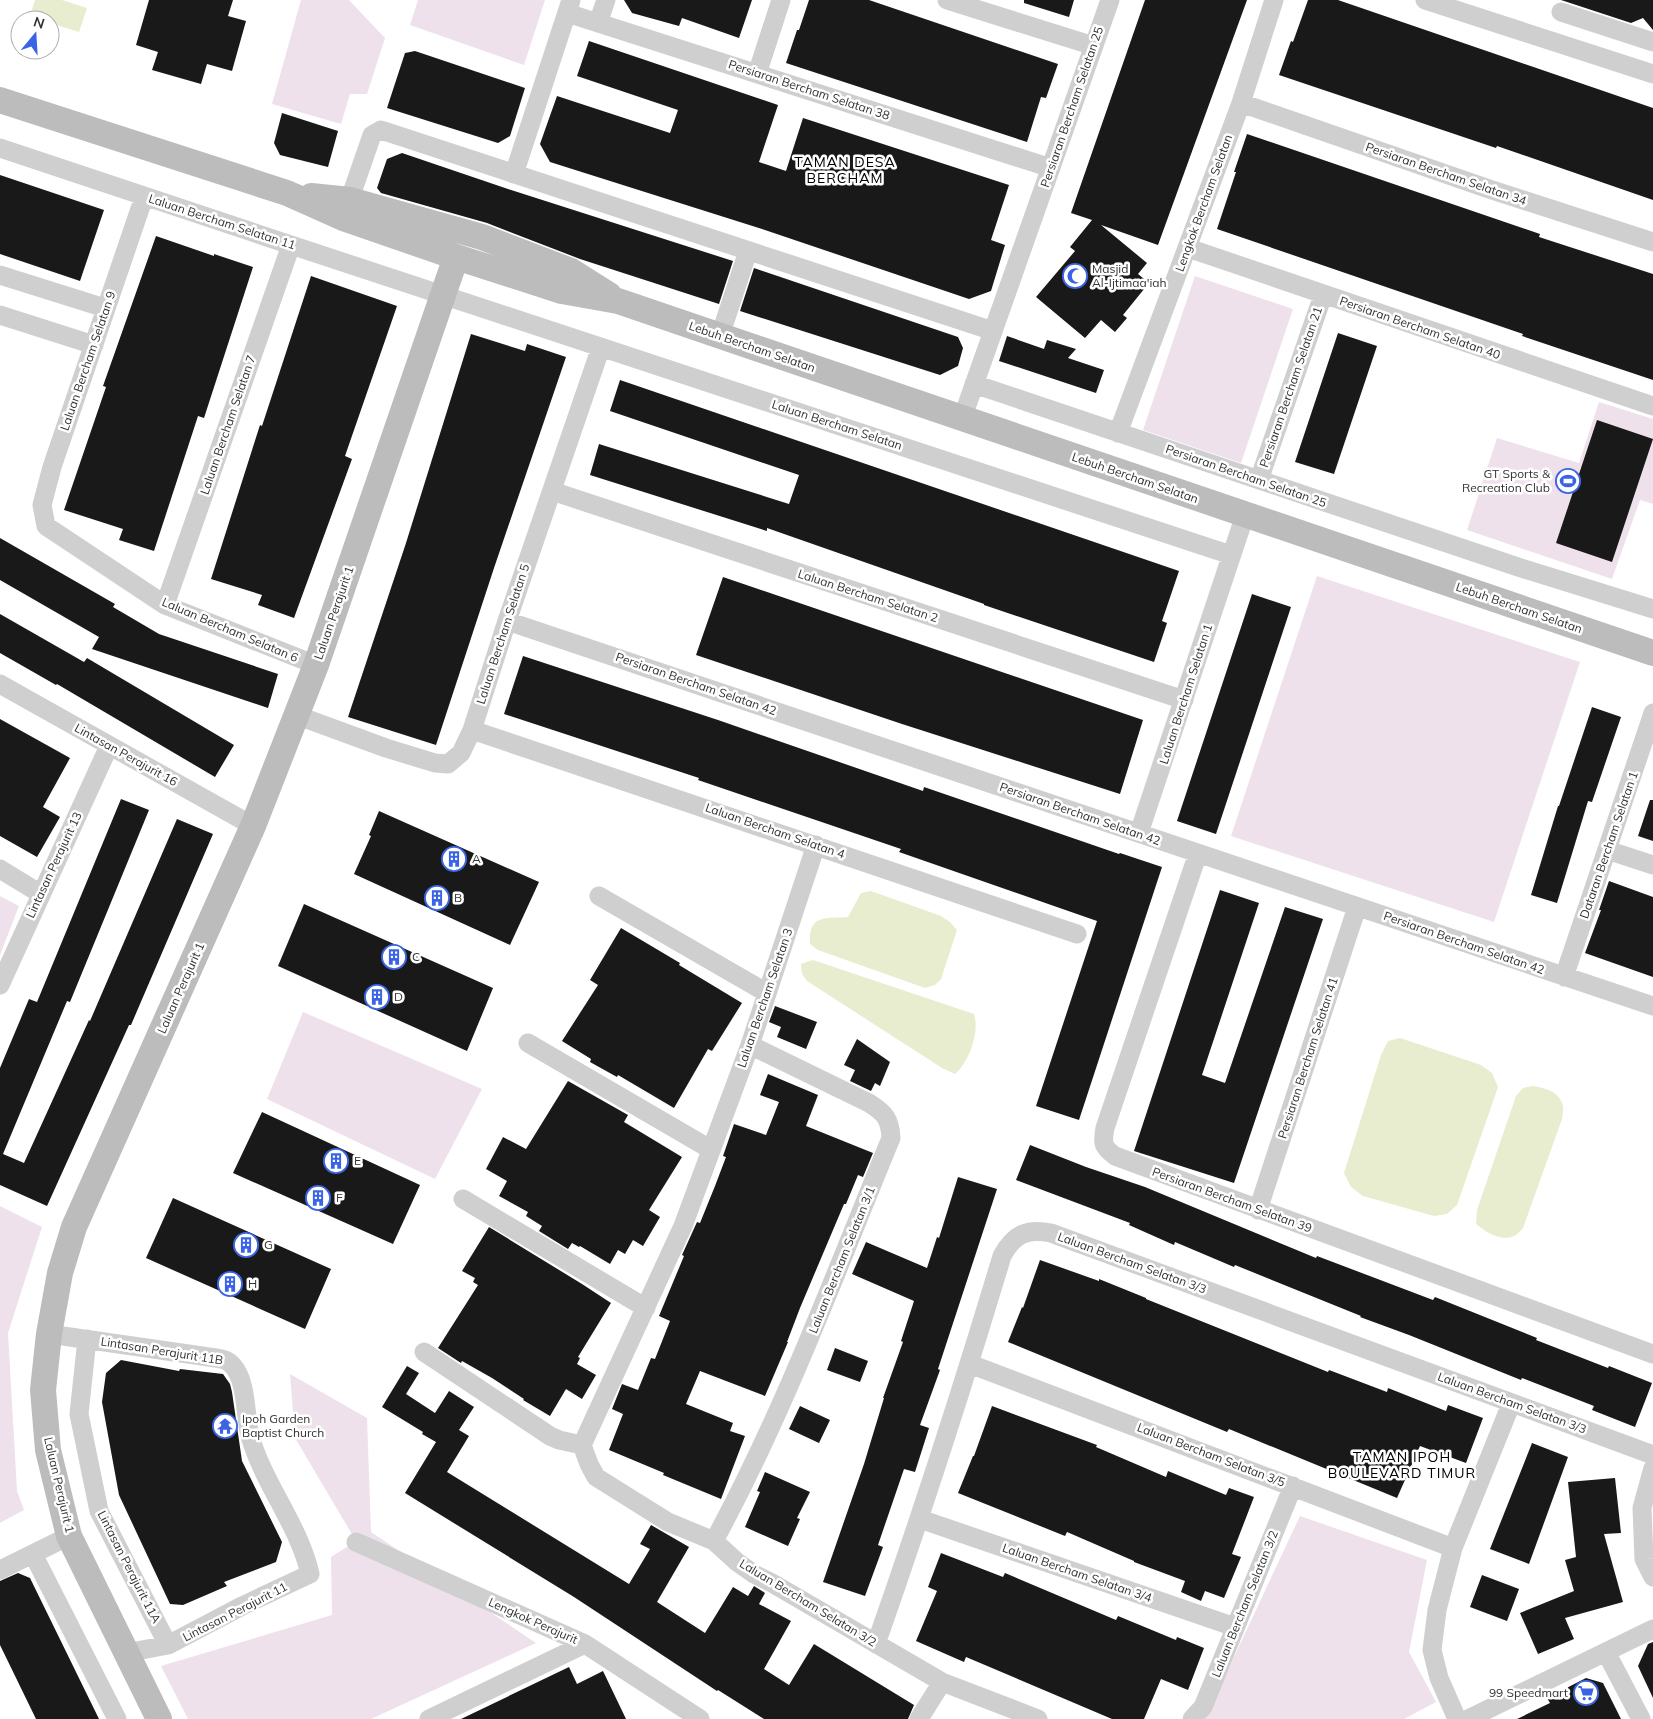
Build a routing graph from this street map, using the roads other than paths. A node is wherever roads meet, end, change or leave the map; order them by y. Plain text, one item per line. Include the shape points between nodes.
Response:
1 (606, 0) edge
2 (781, 0) edge
3 (948, 0) edge
4 (1110, 0) edge
5 (1274, 0) edge
6 (1425, 0) edge
7 (569, 6) edge
8 (1563, 6) edge
9 (598, 23) junction
10 (1552, 41) junction
11 (1653, 42) edge
12 (1094, 46) junction
13 (757, 74) junction
14 (1653, 74) edge
15 (0, 100) edge
16 (1241, 103) junction
17 (0, 148) edge
18 (1050, 168) junction
19 (514, 174) junction
20 (144, 197) junction
21 (347, 209) junction
22 (390, 210) junction
23 (1653, 242) edge
24 (291, 246) junction
25 (1188, 248) junction
26 (748, 251) junction
27 (456, 257) junction
28 (571, 271) junction
29 (0, 275) edge
30 (1323, 295) junction
31 (444, 296) junction
32 (618, 301) junction
33 (105, 308) junction
34 (0, 315) edge
35 (993, 331) junction
36 (720, 336) junction
37 (94, 344) junction
38 (602, 347) junction
39 (974, 384) junction
40 (1653, 406) edge
41 (962, 418) junction
42 (1118, 433) junction
43 (1259, 480) junction
44 (552, 491) junction
45 (1245, 515) junction
46 (46, 526) joint
47 (1231, 555) junction
48 (165, 605) junction
49 (1653, 609) edge
50 (507, 621) junction
51 (1653, 653) edge
52 (316, 666) junction
53 (0, 684) edge
54 (1184, 700) junction
55 (1653, 713) edge
56 (296, 715) junction
57 (472, 730) junction
58 (109, 746) junction
59 (253, 826) junction
60 (1139, 834) junction
61 (816, 845) junction
62 (1607, 850) junction
63 (1198, 853) junction
64 (1653, 865) edge
65 (0, 869) edge
66 (41, 894) junction
67 (599, 896) dead end
68 (1357, 907) junction
69 (1077, 934) dead end
70 (1564, 977) junction
71 (0, 985) edge
72 (767, 993) junction
73 (1653, 1006) edge
74 (528, 1043) dead end
75 (750, 1045) junction
76 (710, 1149) junction
77 (463, 1198) dead end
78 (1258, 1210) junction
79 (646, 1308) junction
80 (50, 1334) junction
81 (87, 1339) junction
82 (424, 1352) dead end
83 (1653, 1354) edge
84 (970, 1364) junction
85 (1511, 1404) junction
86 (582, 1445) junction
87 (1653, 1455) edge
88 (1653, 1468) edge
89 (1292, 1486) junction
90 (920, 1519) junction
91 (70, 1536) junction
92 (300, 1541) joint
93 (714, 1541) junction
94 (356, 1542) dead end
95 (1452, 1548) junction
96 (33, 1554) junction
97 (0, 1570) edge
98 (1653, 1577) edge
99 (1235, 1627) junction
100 (1653, 1629) edge
101 (585, 1644) junction
102 (876, 1644) junction
103 (168, 1645) junction
104 (1606, 1652) junction
105 (126, 1653) junction
106 (942, 1682) junction
107 (117, 1719) edge
108 (159, 1719) edge
109 (430, 1719) edge
110 (700, 1719) edge
111 (919, 1719) edge
112 (1038, 1719) edge
113 (1192, 1719) edge
114 (1457, 1719) edge
115 (1468, 1719) edge
116 (1641, 1719) edge

1 - 9 street
2 - 13 street
3 - 12 street
4 - 12 street, Persiaran Bercham Selatan 25
5 - 16 street, Lengkok Bercham Selatan
6 - 10 street
7 - 9 street, Persiaran Bercham Selatan 38
7 - 19 street
8 - 10 street
8 - 11 street
9 - 13 street, Persiaran Bercham Selatan 38
10 - 14 street
12 - 18 street, Persiaran Bercham Selatan 25
13 - 18 street, Persiaran Bercham Selatan 38
15 - 21 street via 287,193
16 - 23 street, Persiaran Bercham Selatan 34
16 - 25 street, Lengkok Bercham Selatan
17 - 20 street, Laluan Bercham Selatan 11
18 - 35 street, Persiaran Bercham Selatan 25
19 - 21 street via 381,130 372,135
19 - 26 street
20 - 24 street, Laluan Bercham Selatan 11
20 - 33 street, Laluan Bercham Selatan 9
21 - 22 street
21 - 27 street
22 - 27 street via 409,225 439,236 453,248
22 - 28 street via 482,237
24 - 31 street, Laluan Bercham Selatan 11
24 - 48 street, Laluan Bercham Selatan 7
25 - 30 street, Persiaran Bercham Selatan 40
25 - 42 street, Lengkok Bercham Selatan
26 - 35 street
26 - 36 street
27 - 28 street via 483,250 544,270
27 - 31 street, Laluan Perajurit 1
27 - 32 street via 562,291
28 - 32 street
29 - 33 street
30 - 40 street, Persiaran Bercham Selatan 40
30 - 43 street, Persiaran Bercham Selatan 21
31 - 38 street, Laluan Bercham Selatan
31 - 52 street, Laluan Perajurit 1
32 - 36 street, Lebuh Bercham Selatan
33 - 37 street, Laluan Bercham Selatan 9
34 - 37 street
35 - 39 street, Persiaran Bercham Selatan 25
36 - 41 street, Lebuh Bercham Selatan
37 - 46 street, Laluan Bercham Selatan 9 via 52,467 42,505
38 - 44 street, Laluan Bercham Selatan 5
38 - 47 street, Laluan Bercham Selatan
39 - 41 street, Persiaran Bercham Selatan 25
39 - 42 street, Persiaran Bercham Selatan 25
41 - 45 street, Lebuh Bercham Selatan
42 - 43 street, Persiaran Bercham Selatan 25
43 - 49 street, Persiaran Bercham Selatan 25
44 - 50 street, Laluan Bercham Selatan 5
44 - 54 street, Laluan Bercham Selatan 2
45 - 47 street, Laluan Bercham Selatan 1
45 - 51 street, Lebuh Bercham Selatan
46 - 48 street, Laluan Bercham Selatan 6
47 - 54 street, Laluan Bercham Selatan 1
48 - 52 street, Laluan Bercham Selatan 6
50 - 57 street, Laluan Bercham Selatan 5
50 - 60 street, Persiaran Bercham Selatan 42
52 - 56 street, Laluan Perajurit 1
53 - 58 street, Lintasan Perajurit 16
54 - 60 street, Laluan Bercham Selatan 1
55 - 62 street, Dataran Bercham Selatan 1
56 - 57 street, Laluan Bercham Selatan 5 via 435,763 448,764 461,753
56 - 59 street, Laluan Perajurit 1
57 - 61 street, Laluan Bercham Selatan 4
58 - 59 street, Lintasan Perajurit 16
58 - 66 street, Lintasan Perajurit 13
59 - 80 street, Laluan Perajurit 1 via 74,1227 60,1273
60 - 63 street, Persiaran Bercham Selatan 42
61 - 69 street, Laluan Bercham Selatan 4
61 - 72 street, Laluan Bercham Selatan 3
62 - 64 street
62 - 70 street, Dataran Bercham Selatan 1
63 - 68 street, Persiaran Bercham Selatan 42
63 - 78 street, Persiaran Bercham Selatan 39 via 1103,1139 1105,1148 1115,1156
65 - 66 street
66 - 71 street, Lintasan Perajurit 13
67 - 72 street
68 - 70 street, Persiaran Bercham Selatan 42
68 - 78 street, Persiaran Bercham Selatan 41
70 - 73 street, Persiaran Bercham Selatan 42
72 - 75 street, Laluan Bercham Selatan 3
74 - 76 street
75 - 76 street, Laluan Bercham Selatan 3
75 - 93 street, Laluan Bercham Selatan 3/1 via 883,1112 890,1126 891,1138 815,1326 742,1490
76 - 79 street, Laluan Bercham Selatan 3 via 683,1226
77 - 79 street
78 - 83 street, Persiaran Bercham Selatan 39
79 - 86 street, Laluan Bercham Selatan 3
80 - 81 street, Lintasan Perajurit 11B
80 - 91 street, Laluan Perajurit 1 via 43,1390 48,1450
81 - 92 street, Lintasan Perajurit 11B via 216,1358 234,1366 244,1392 250,1435 260,1466
81 - 103 street, Lintasan Perajurit 11A via 79,1414 99,1511
82 - 86 street via 550,1436
84 - 85 street, Laluan Bercham Selatan 3/3 via 1002,1256 1016,1237 1039,1230
84 - 89 street, Laluan Bercham Selatan 3/5
84 - 90 street, Laluan Bercham Selatan 3/3
85 - 87 street, Laluan Bercham Selatan 3/3
85 - 95 street
86 - 93 street, Laluan Bercham Selatan 3/2 via 596,1477 668,1522
88 - 98 street via 1642,1508 1644,1559
89 - 95 street, Laluan Bercham Selatan 3/5
89 - 99 street, Laluan Bercham Selatan 3/2
90 - 99 street, Laluan Bercham Selatan 3/4
90 - 102 street, Laluan Bercham Selatan 3/3
91 - 96 street
91 - 105 street, Laluan Perajurit 1
92 - 103 street, Lintasan Perajurit 11 via 310,1574
93 - 102 street, Laluan Bercham Selatan 3/2 via 754,1574
94 - 101 street, Lengkok Perajurit
95 - 114 street via 1437,1610 1432,1650 1439,1678
96 - 97 street
96 - 107 street
99 - 113 street, Laluan Bercham Selatan 3/2 via 1203,1707
100 - 104 street
101 - 109 street
101 - 110 street, Lengkok Perajurit
102 - 106 street, Laluan Bercham Selatan 3/2
103 - 105 street, Lintasan Perajurit 11
104 - 115 street
104 - 116 street
105 - 108 street, Laluan Perajurit 1
106 - 111 street
106 - 112 street, Laluan Bercham Selatan 3/2

